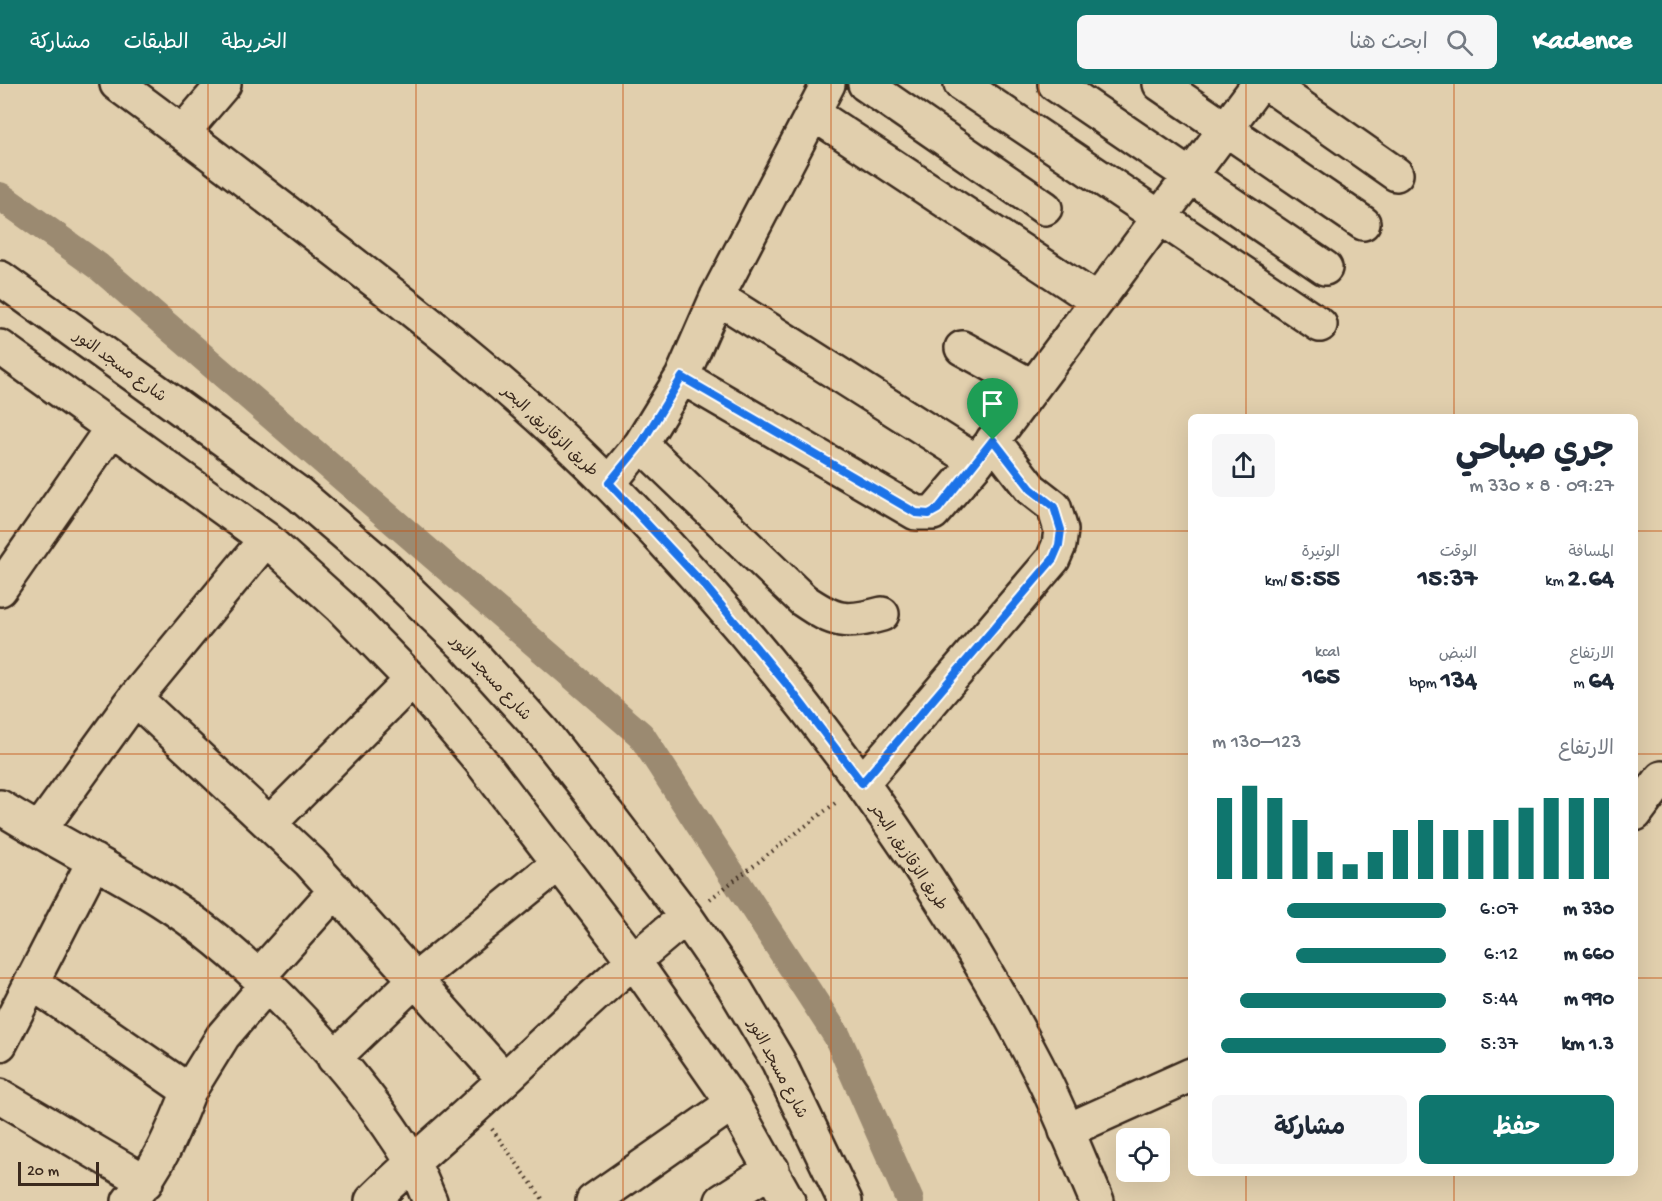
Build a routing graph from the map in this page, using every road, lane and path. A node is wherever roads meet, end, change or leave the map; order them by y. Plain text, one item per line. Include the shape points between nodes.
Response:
1 (117, 84) edge
2 (224, 84) edge
3 (828, 84) edge
4 (865, 84) edge
5 (961, 84) edge
6 (1054, 84) edge
7 (1160, 84) edge
8 (1259, 84) edge
9 (1268, 84) edge
10 (814, 114) junction
11 (1226, 129) junction
12 (183, 132) junction
13 (1396, 174) dead end
14 (1190, 177) junction
15 (1045, 207) dead end
16 (1160, 217) junction
17 (1363, 223) dead end
18 (1325, 268) dead end
19 (0, 278) edge
20 (717, 297) junction
21 (1097, 301) junction
22 (1320, 325) dead end
23 (0, 347) edge
24 (962, 348) dead end
25 (682, 377) junction
26 (1033, 387) junction
27 (112, 428) junction
28 (641, 444) junction
29 (985, 451) junction
30 (609, 483) junction
31 (266, 539) junction
32 (0, 589) edge
33 (882, 614) dead end
34 (412, 680) junction
35 (135, 698) junction
36 (1662, 778) edge
37 (862, 783) junction
38 (0, 807) edge
39 (1638, 810) edge
40 (270, 823) junction
41 (40, 829) junction
42 (94, 861) junction
43 (559, 862) junction
44 (336, 890) junction
45 (686, 917) junction
46 (633, 960) junction
47 (262, 981) junction
48 (414, 981) junction
49 (31, 982) junction
50 (0, 1044) edge
51 (334, 1058) junction
52 (1188, 1076) edge
53 (504, 1079) junction
54 (189, 1092) junction
55 (0, 1096) edge
56 (732, 1103) junction
57 (476, 1107) junction
58 (1066, 1131) junction
59 (412, 1161) junction
60 (772, 1170) junction
61 (137, 1191) edge
62 (372, 1201) edge
63 (430, 1201) edge
64 (544, 1201) edge
65 (593, 1201) edge
66 (722, 1201) edge
67 (788, 1201) edge
68 (845, 1201) edge
69 (1097, 1201) edge

1 - 12 street, طريق الزقازيق, البحر
2 - 12 street
3 - 10 street
4 - 15 street
5 - 16 street
6 - 14 street
7 - 11 street
8 - 11 street
9 - 13 street
10 - 20 street
10 - 21 street
11 - 14 street
11 - 17 street
12 - 30 street, طريق الزقازيق, البحر via 411,309
14 - 16 street
14 - 18 street
16 - 21 street
16 - 22 street
19 - 45 street, شارع مسجد النور via 299,494 384,567 466,647 542,731
20 - 25 street
20 - 29 street
21 - 26 street
23 - 27 street
24 - 26 street
25 - 28 street
25 - 29 street via 916,513 929,514 938,509
26 - 29 street
27 - 31 street
27 - 32 street
28 - 30 street
28 - 33 street via 803,600 827,616 855,621
29 - 37 street via 1054,507 1061,530 1059,545 1053,559
30 - 37 street, طريق الزقازيق, البحر via 714,596
31 - 34 street via 341,607
31 - 35 street
34 - 40 street
34 - 43 street
35 - 40 street
35 - 41 street
36 - 39 street
37 - 45 path
37 - 58 street, طريق الزقازيق, البحر via 982,969 1033,1058
38 - 41 street
40 - 44 street
41 - 42 street
42 - 47 street via 162,901
42 - 49 street
43 - 46 street
43 - 48 street
44 - 47 street
44 - 48 street
45 - 46 street
45 - 68 street, شارع مسجد النور via 778,1061
46 - 53 street
46 - 56 street
47 - 51 street
47 - 54 street
48 - 51 street
48 - 53 street
49 - 50 street
49 - 54 street
51 - 59 street
52 - 58 street
53 - 57 street
54 - 61 street via 169,1139
55 - 61 street
56 - 60 street
56 - 65 street
57 - 59 street
57 - 64 path
58 - 69 street, طريق الزقازيق, البحر
59 - 62 street
59 - 63 street
60 - 66 street
60 - 67 street

